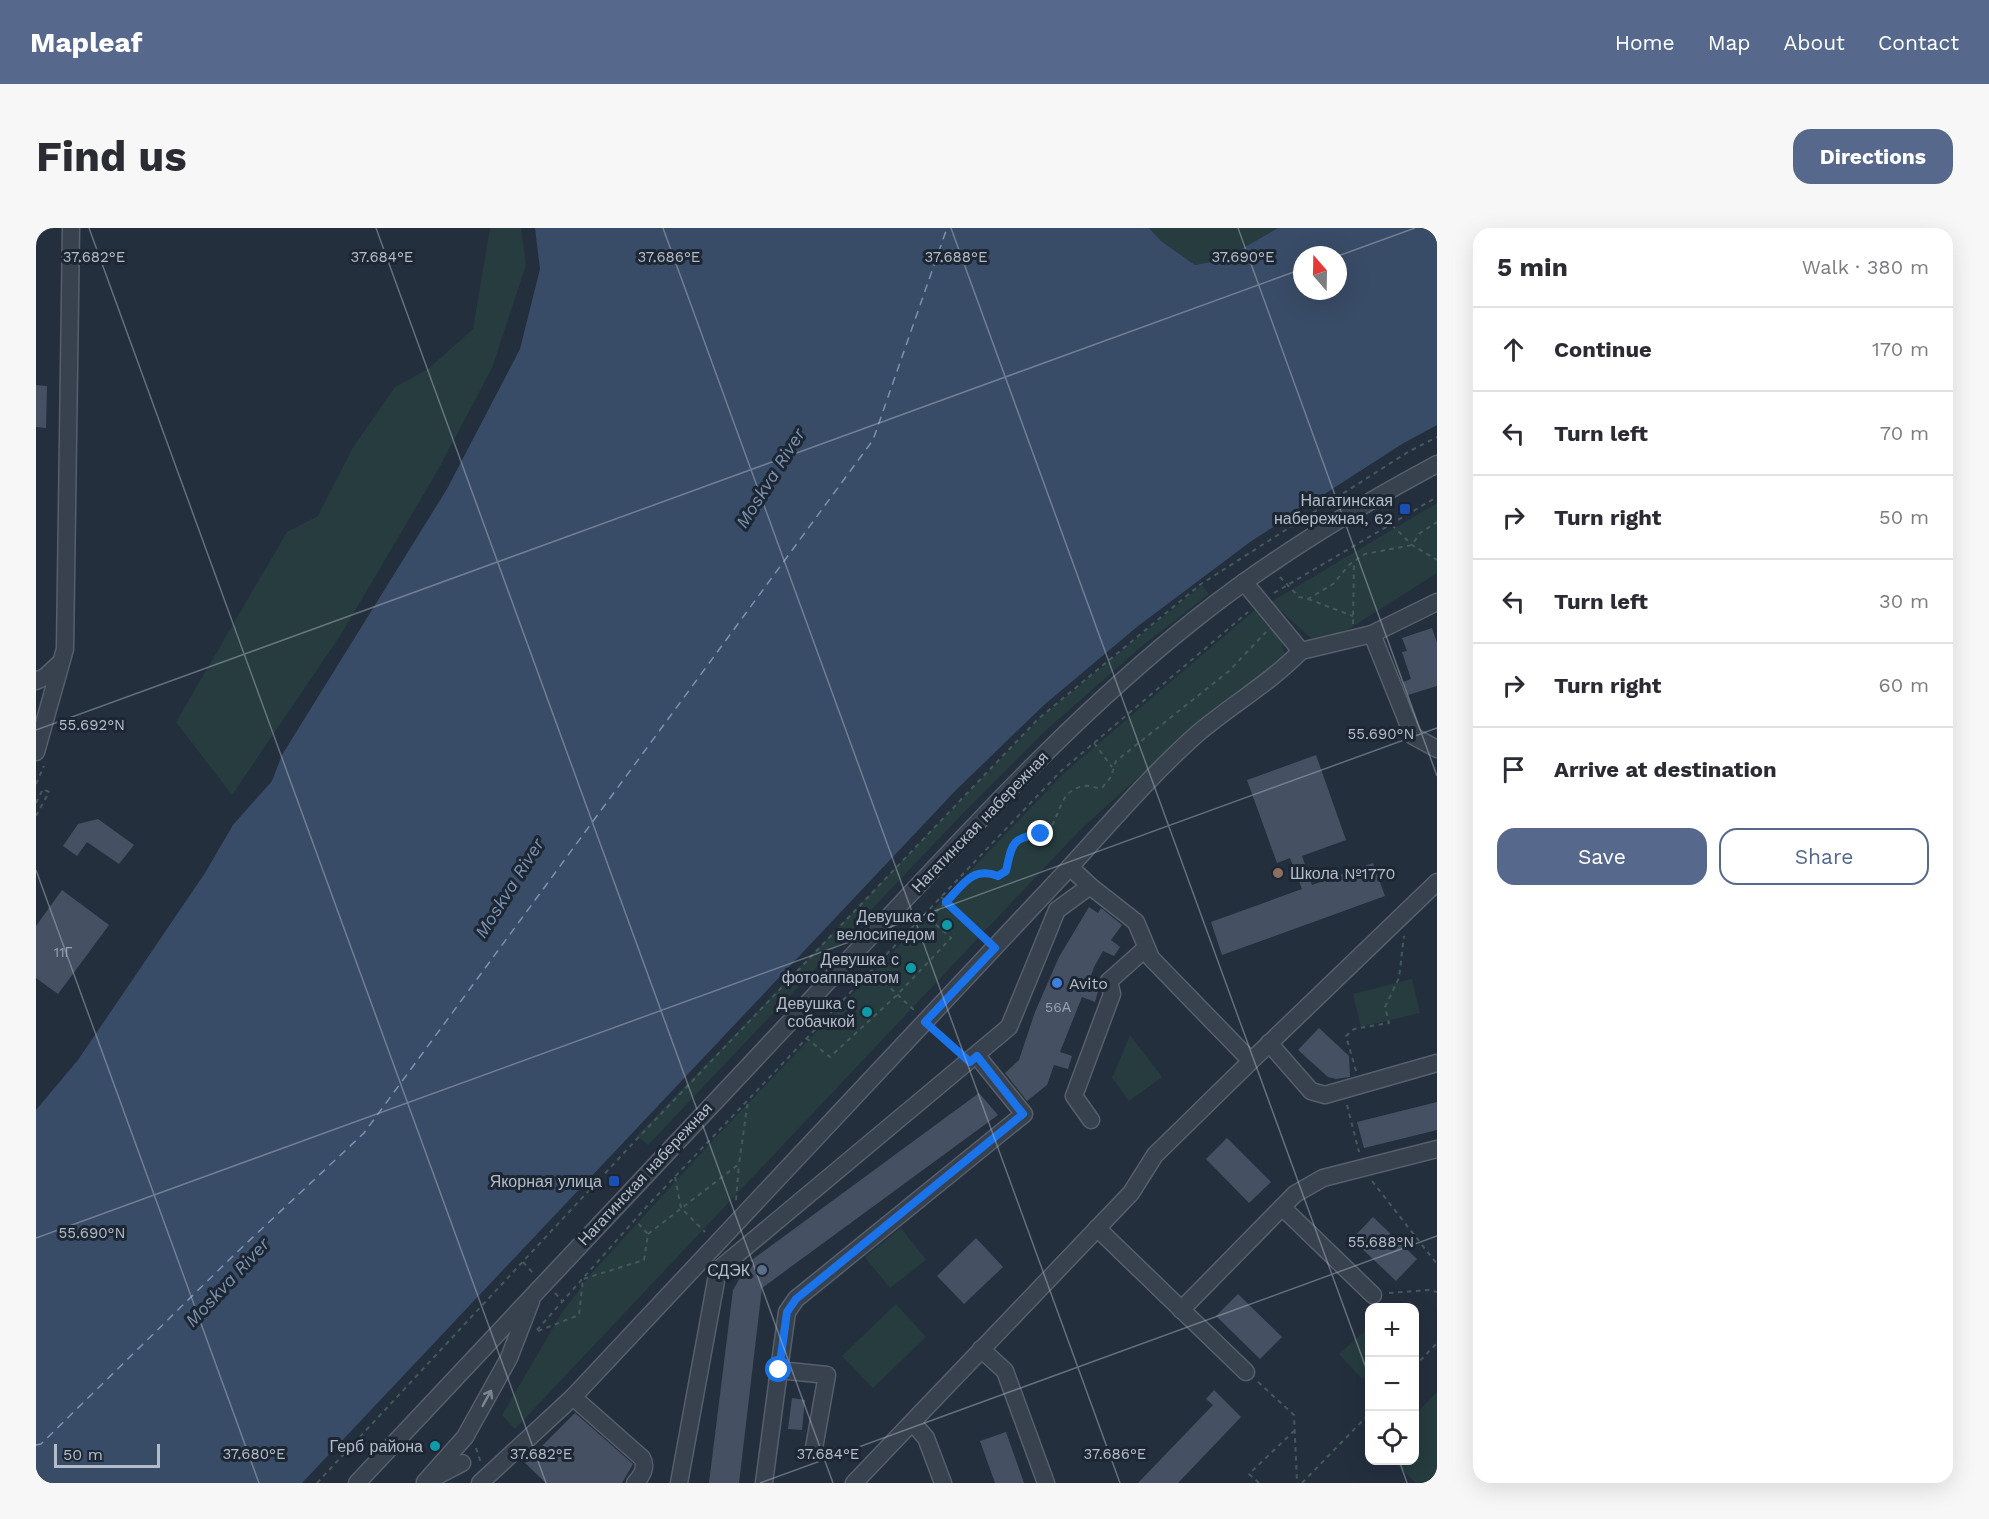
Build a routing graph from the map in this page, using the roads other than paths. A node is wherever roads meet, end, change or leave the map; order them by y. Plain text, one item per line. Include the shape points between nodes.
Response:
1 (71, 228) edge
2 (1437, 464) edge
3 (1244, 582) junction
4 (1437, 603) edge
5 (1371, 634) junction
6 (1301, 651) junction
7 (61, 662) junction
8 (36, 681) edge
9 (1259, 687) junction
10 (1270, 701) dead end
11 (1437, 749) edge
12 (36, 752) edge
13 (1070, 867) junction
14 (1437, 882) edge
15 (1090, 886) junction
16 (1145, 949) junction
17 (1269, 1043) junction
18 (973, 1059) junction
19 (1251, 1060) junction
20 (1437, 1064) edge
21 (1091, 1120) dead end
22 (1437, 1149) edge
23 (1282, 1207) junction
24 (1096, 1228) junction
25 (535, 1291) junction
26 (1373, 1295) road end
27 (1181, 1310) junction
28 (483, 1347) junction
29 (981, 1349) junction
30 (509, 1358) junction
31 (779, 1370) junction
32 (1246, 1372) road end
33 (573, 1397) junction
34 (913, 1423) junction
35 (465, 1437) junction
36 (814, 1448) dead end
37 (462, 1463) junction
38 (357, 1483) edge
39 (424, 1483) edge
40 (482, 1483) edge
41 (635, 1483) edge
42 (679, 1483) edge
43 (764, 1483) edge
44 (854, 1483) edge
45 (943, 1483) edge
46 (1046, 1483) edge

1 - 7 street via 65,649
2 - 3 street, Нагатинская набережная via 1314,535
3 - 6 street
3 - 25 street, Нагатинская набережная via 1160,648 1036,762
4 - 5 street
5 - 6 street
5 - 11 street via 1413,736
6 - 9 street
7 - 8 street
7 - 12 street
9 - 10 street
9 - 13 street via 1158,769
13 - 15 street
13 - 33 street via 995,948 921,1017
14 - 17 street
15 - 16 street via 1136,922
15 - 18 street via 1057,910 1009,1027
16 - 19 street
16 - 21 street via 1109,981 1112,993 1074,1096
17 - 19 street
17 - 20 street via 1311,1091 1325,1095
18 - 31 street via 1023,1114 796,1299 787,1312
18 - 42 street via 718,1270
19 - 24 street via 1155,1155 1131,1193
22 - 23 street via 1323,1178 1295,1194
23 - 26 street
23 - 27 street
24 - 27 street
24 - 29 street
25 - 28 street, Нагатинская набережная
25 - 30 street
27 - 32 street
28 - 30 street via 501,1347
28 - 38 street, Нагатинская набережная
29 - 34 street
29 - 46 street via 1005,1371
35 -> 30 street
31 - 36 street via 827,1376
31 - 43 street
33 - 40 street
33 - 41 street via 642,1458 643,1475
34 - 44 street
34 - 45 street via 926,1438
35 - 37 street
35 - 39 street
37 - 39 street
37 - 40 street

